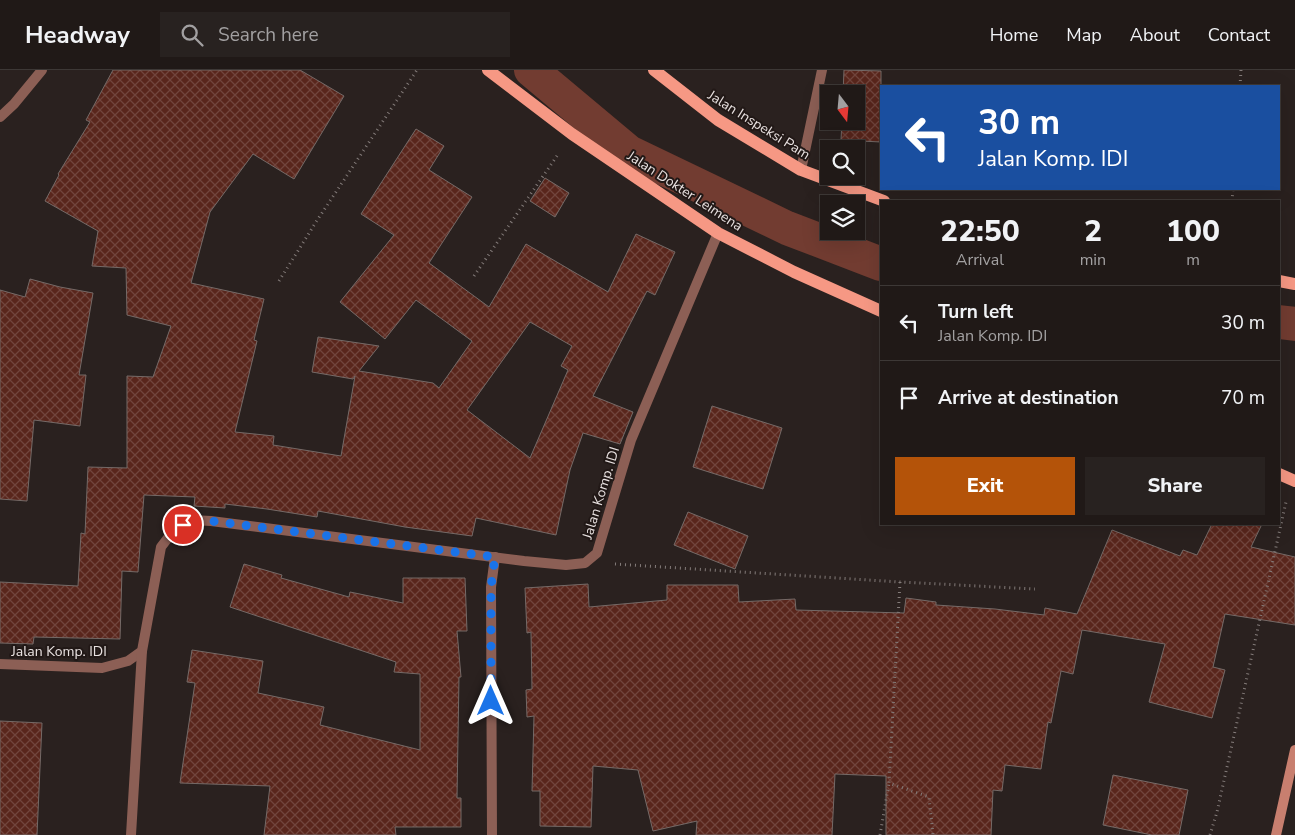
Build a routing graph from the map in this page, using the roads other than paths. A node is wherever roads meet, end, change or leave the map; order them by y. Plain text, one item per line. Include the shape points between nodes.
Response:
1 (42, 70) edge
2 (488, 70) edge
3 (654, 70) edge
4 (822, 70) edge
5 (0, 117) edge
6 (801, 170) junction
7 (881, 200) edge
8 (718, 233) junction
9 (1280, 281) edge
10 (1295, 284) edge
11 (880, 311) edge
12 (1280, 474) edge
13 (1293, 480) edge
14 (495, 557) junction
15 (142, 651) junction
16 (0, 664) edge
17 (1295, 750) edge
18 (131, 835) edge
19 (492, 835) edge
20 (1276, 835) edge

1 - 5 street
2 - 8 main road, Jalan Dokter Leimena via 572,134
3 - 6 main road, Jalan Inspeksi Pam via 718,120
4 - 6 street
6 - 7 main road, Jalan Inspeksi Pam
8 - 11 main road, Jalan Dokter Leimena
8 - 14 street, Jalan Komp. IDI via 631,440 598,553 585,563 566,565
9 - 10 main road
12 - 13 main road
14 - 15 street via 192,520 174,530 161,547
14 - 19 street via 491,587
15 - 16 street, Jalan Komp. IDI via 128,661 102,668
15 - 18 street
17 - 20 main road

